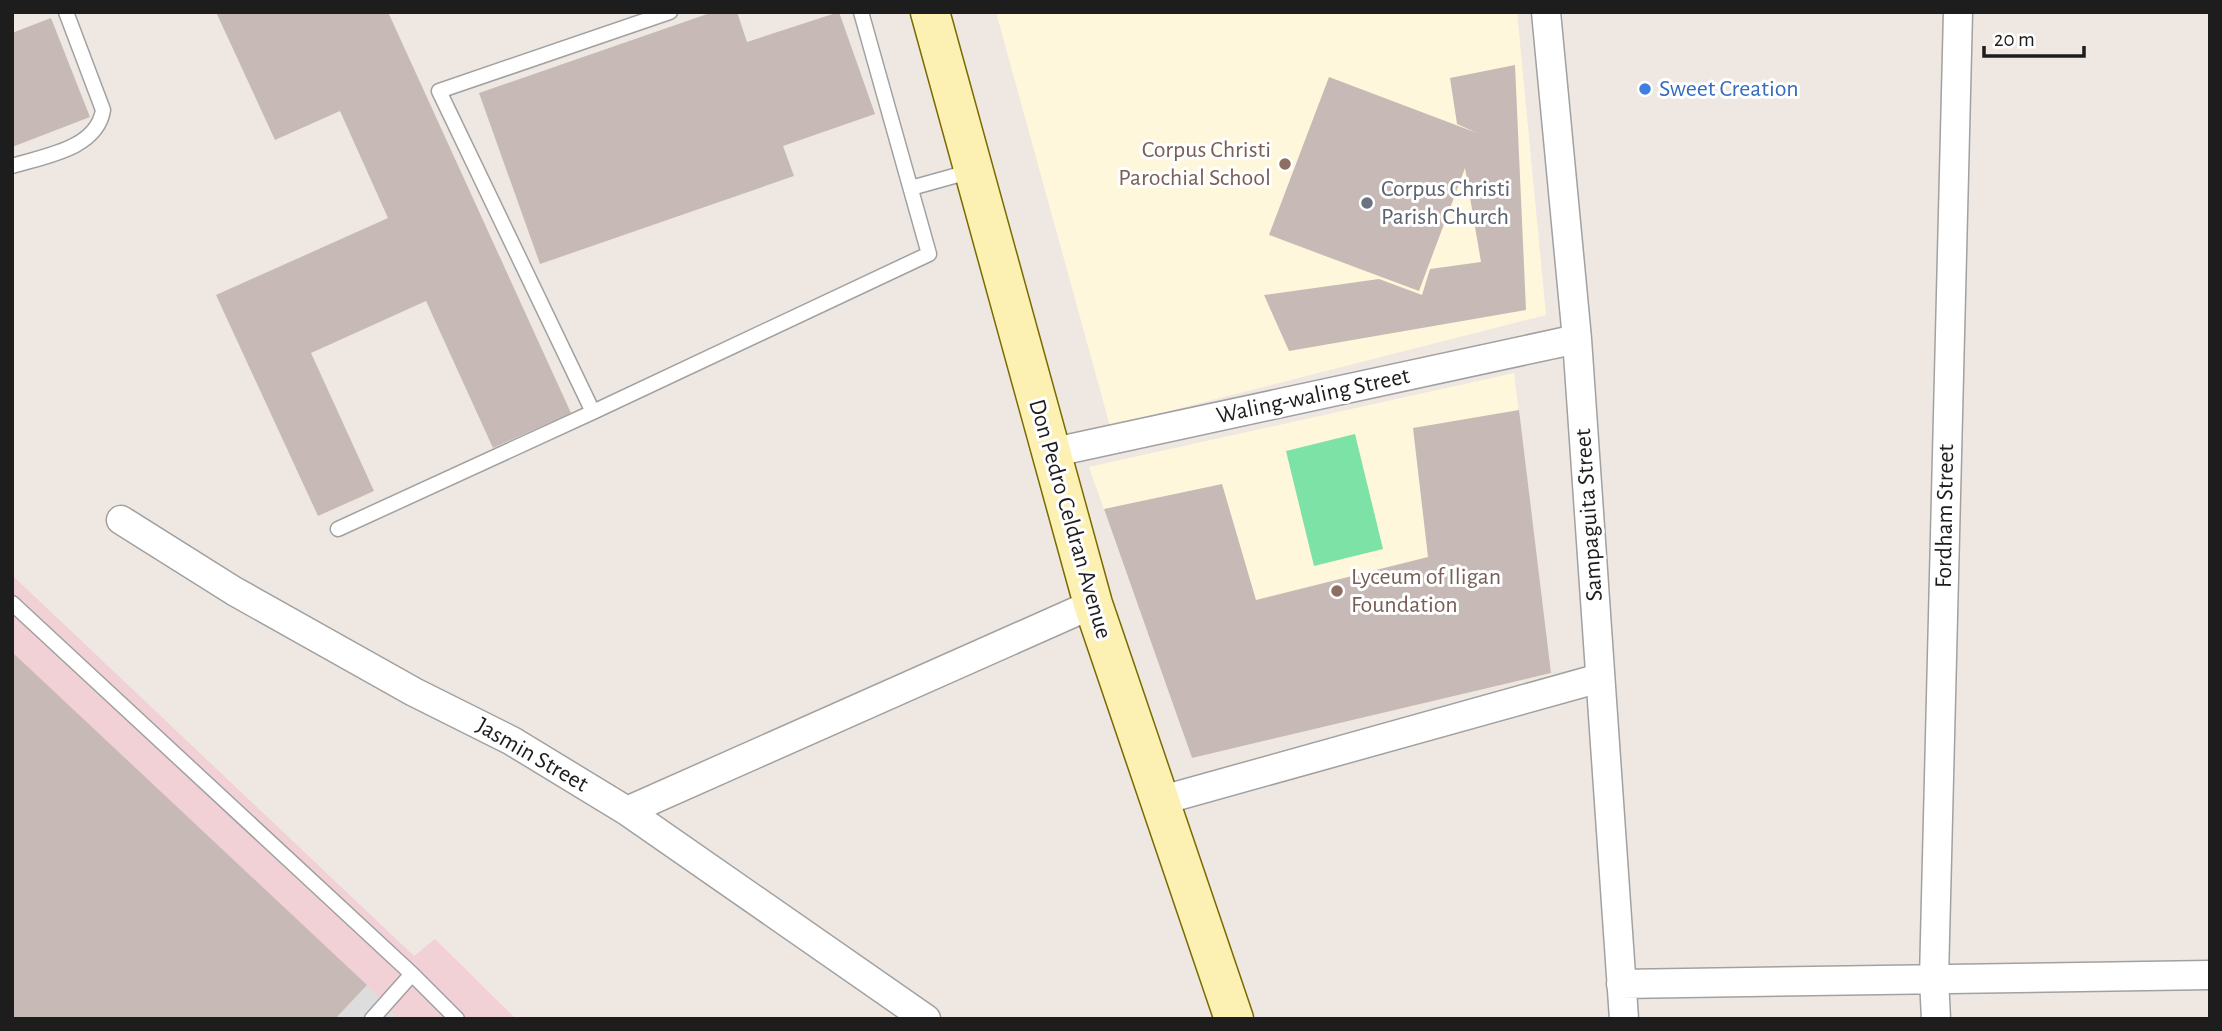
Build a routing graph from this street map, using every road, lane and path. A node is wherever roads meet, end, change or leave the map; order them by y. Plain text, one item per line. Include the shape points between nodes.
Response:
1 (66, 12) edge
2 (670, 12) edge
3 (861, 12) edge
4 (930, 12) edge
5 (1546, 12) edge
6 (1958, 12) edge
7 (12, 166) edge
8 (973, 171) junction
9 (911, 188) junction
10 (1577, 339) junction
11 (593, 412) junction
12 (1050, 453) junction
13 (121, 520) dead end
14 (338, 529) dead end
15 (12, 603) edge
16 (1093, 604) junction
17 (1600, 678) junction
18 (1159, 801) junction
19 (627, 811) junction
20 (412, 974) junction
21 (2210, 975) edge
22 (1934, 979) junction
23 (1621, 984) junction
24 (372, 1019) edge
25 (457, 1019) edge
26 (926, 1019) edge
27 (1234, 1019) edge
28 (1624, 1019) edge
29 (1936, 1019) edge

1 - 7 lane via 103,110 101,122 78,145
2 - 11 lane via 439,90
3 - 9 lane
4 - 8 main road, Don Pedro Celdran Avenue
5 - 10 street, Sampaguita Street
6 - 22 street, Fordham Street
8 - 9 lane
8 - 12 main road, Don Pedro Celdran Avenue
9 - 11 lane via 929,254
10 - 12 street, Waling-waling Street
10 - 17 street, Sampaguita Street
11 - 14 lane
12 - 16 main road, Don Pedro Celdran Avenue
13 - 19 street, Jasmin Street via 234,591 512,741
15 - 20 lane
16 - 18 main road, Don Pedro Celdran Avenue
16 - 19 street
17 - 18 street
17 - 23 street, Sampaguita Street
18 - 27 main road, Don Pedro Celdran Avenue
19 - 26 street, Jasmin Street
20 - 24 lane
20 - 25 lane
21 - 22 street
22 - 23 street
22 - 29 street, Fordham Street
23 - 28 street, Sampaguita Street

